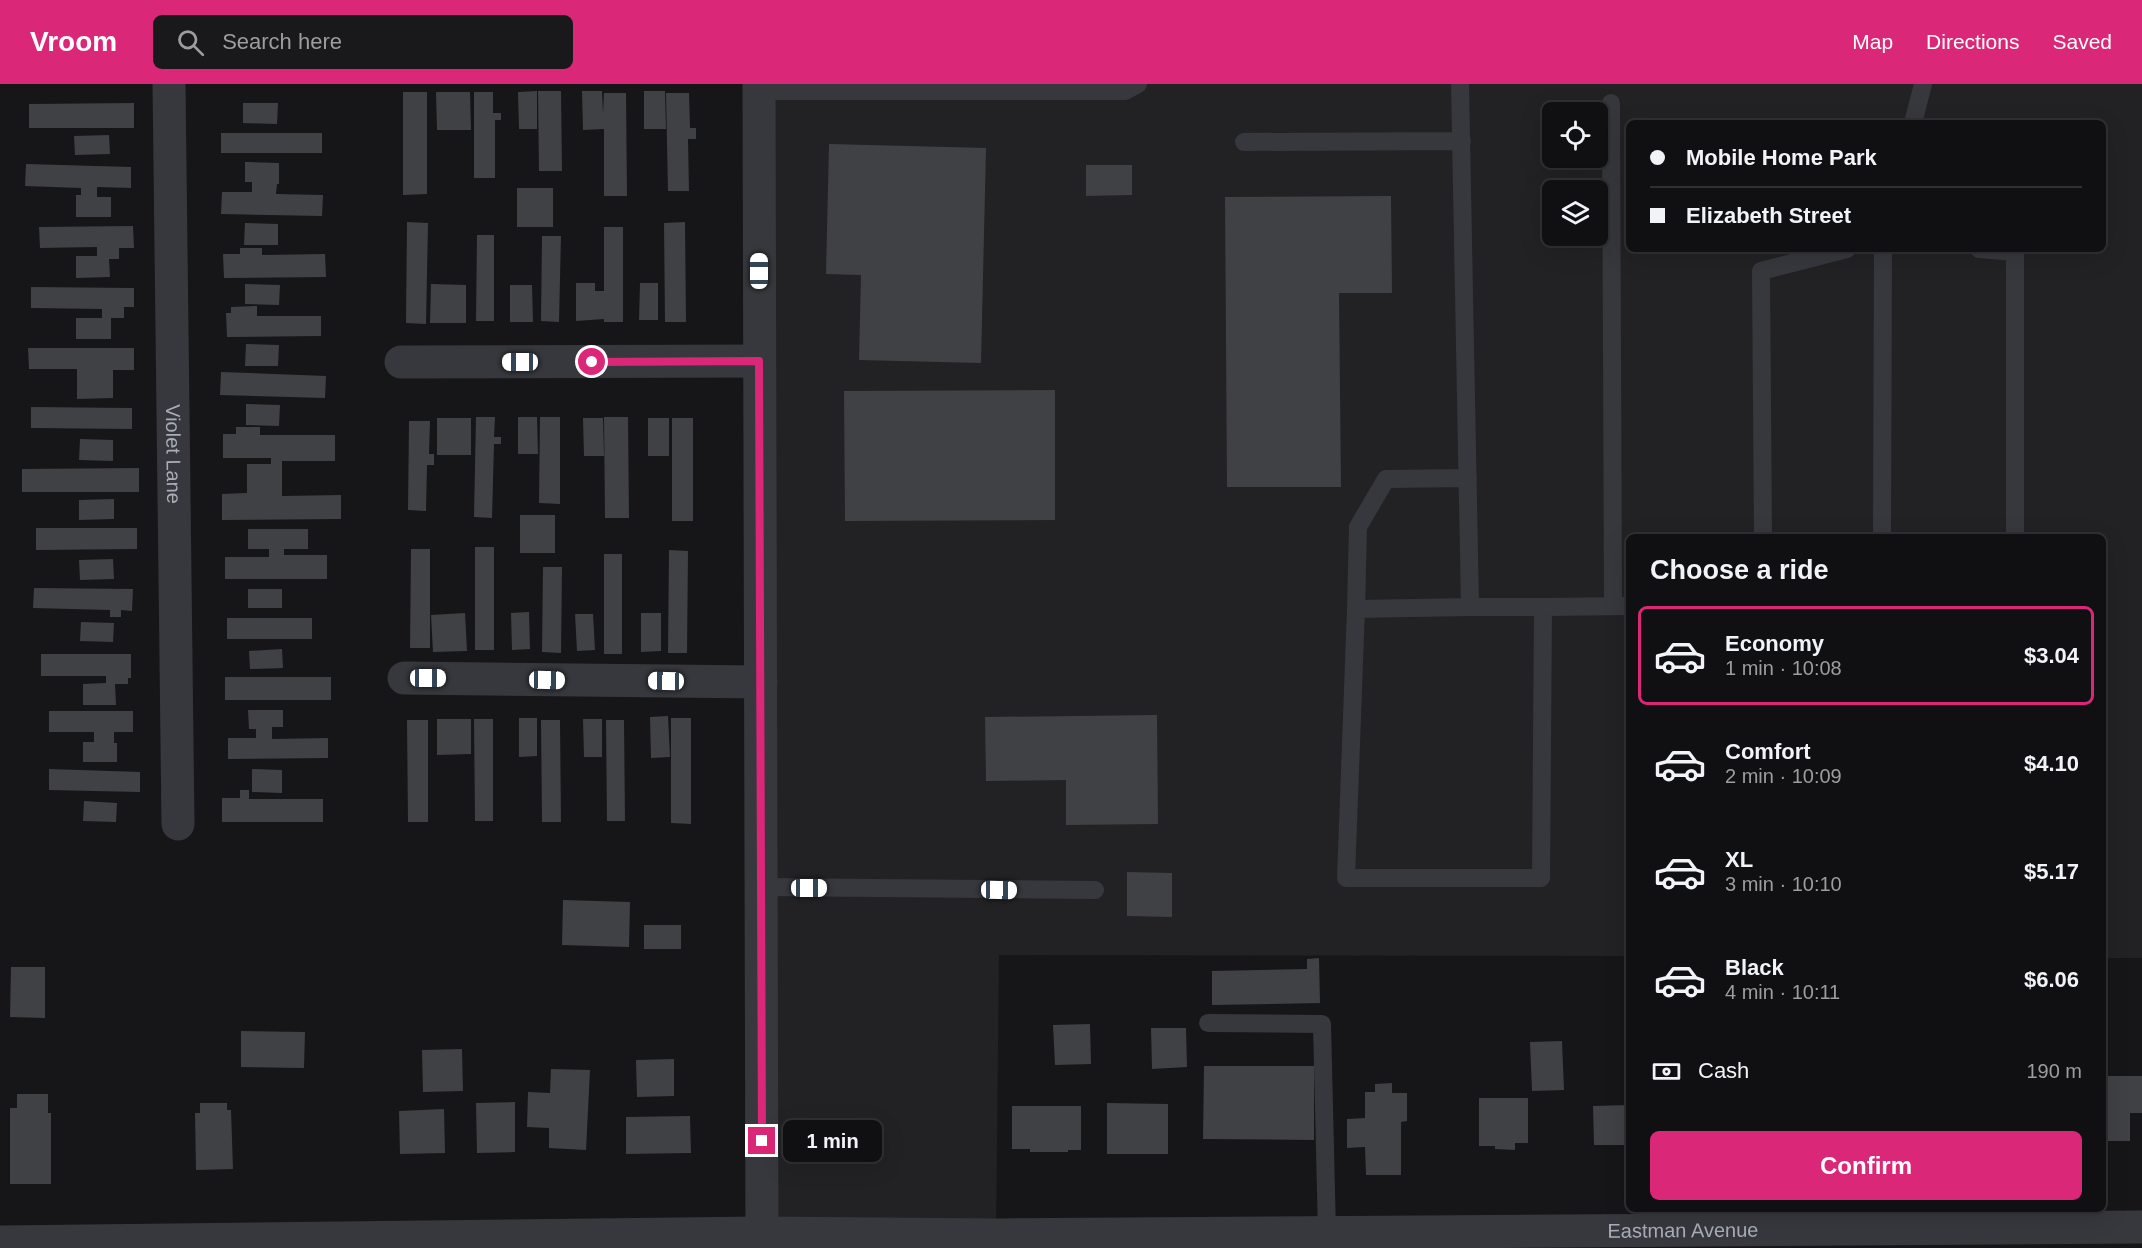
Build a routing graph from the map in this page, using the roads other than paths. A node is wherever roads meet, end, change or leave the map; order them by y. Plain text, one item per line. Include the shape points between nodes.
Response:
1 (169, 84) edge
2 (1138, 84) edge
3 (1460, 84) edge
4 (1923, 84) edge
5 (1008, 87) edge
6 (759, 88) edge
7 (1611, 103) dead end
8 (1914, 120) edge
9 (1462, 141) junction
10 (1244, 142) dead end
11 (1834, 252) edge
12 (1883, 252) edge
13 (2015, 252) edge
14 (759, 361) junction
15 (401, 362) dead end
16 (1468, 477) junction
17 (1763, 534) edge
18 (1882, 534) edge
19 (2015, 534) edge
20 (1621, 606) edge
21 (1470, 608) junction
22 (1543, 608) junction
23 (1356, 609) junction
24 (404, 678) dead end
25 (761, 681) junction
26 (178, 824) dead end
27 (761, 887) junction
28 (1095, 891) dead end
29 (1208, 1023) dead end
30 (2142, 1227) edge
31 (1327, 1233) junction
32 (1697, 1239) edge
33 (762, 1240) edge
34 (0, 1242) edge

1 - 26 street, Violet Lane
2 - 5 lane via 1125,90
3 - 9 lane
4 - 8 lane
5 - 6 lane
6 - 14 street
7 - 20 lane
9 - 10 lane
9 - 16 lane
11 - 17 lane via 1761,271
12 - 18 lane
13 - 19 lane
14 - 15 street
14 - 25 street
16 - 21 lane
16 - 23 lane via 1386,479 1358,527
20 - 22 lane
21 - 22 lane
21 - 23 lane
22 - 23 lane via 1541,878 1346,878
24 - 25 street
25 - 27 street
27 - 28 lane
27 - 33 street
29 - 31 lane via 1322,1024
30 - 32 street, Eastman Avenue
31 - 32 street, Eastman Avenue
31 - 33 street, Eastman Avenue
33 - 34 street, Eastman Avenue

